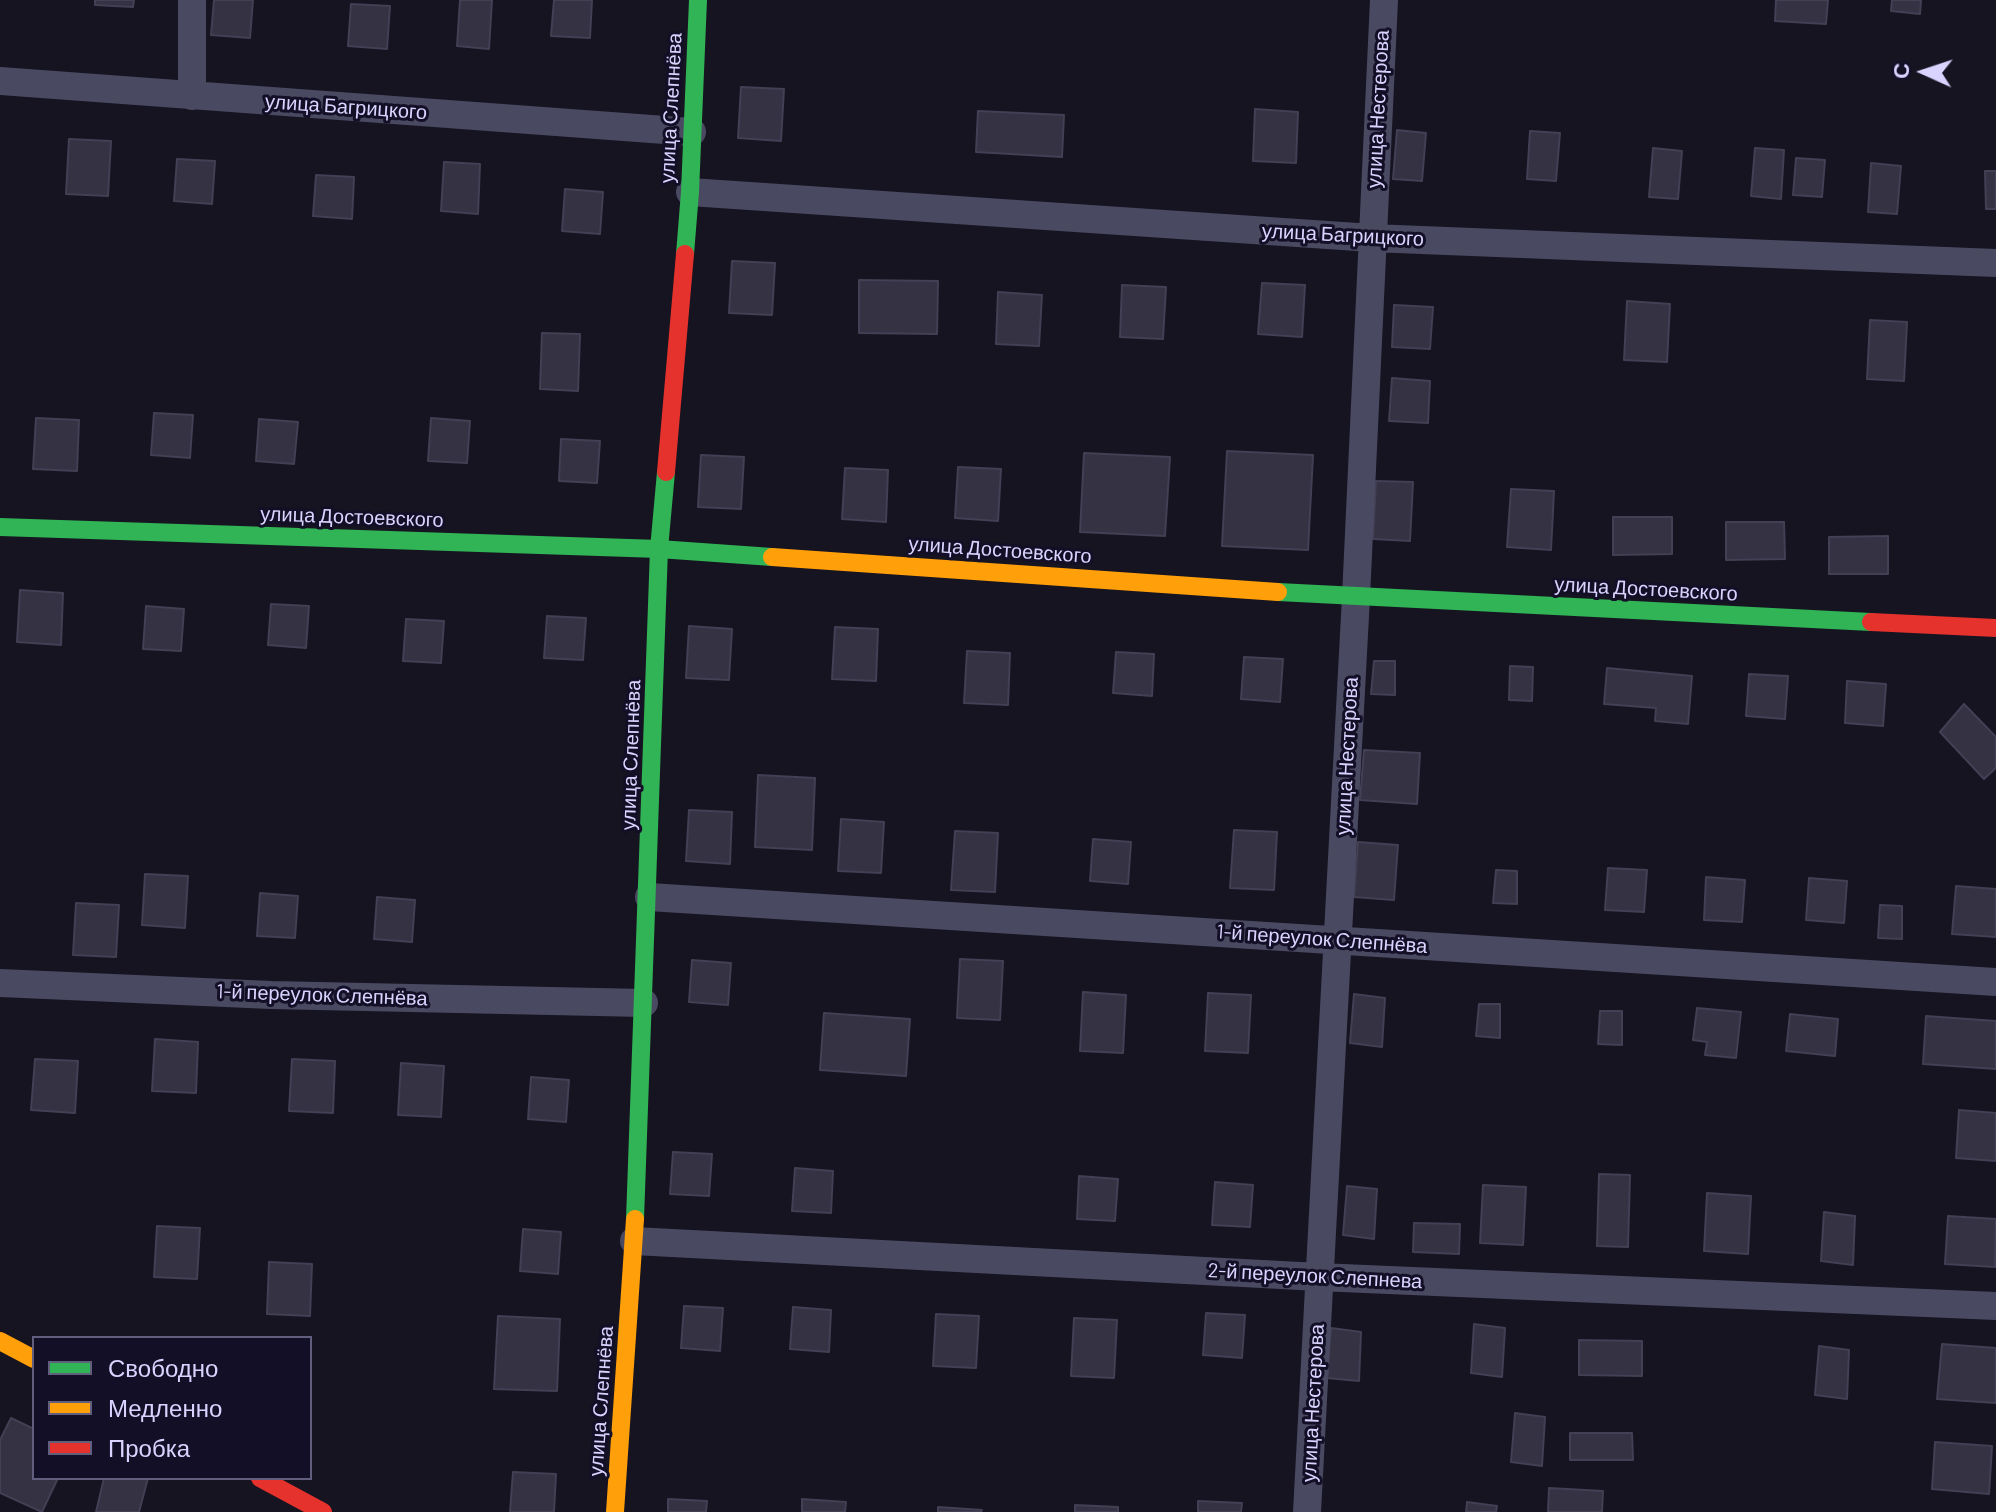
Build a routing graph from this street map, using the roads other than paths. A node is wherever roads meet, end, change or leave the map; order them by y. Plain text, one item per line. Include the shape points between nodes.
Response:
1 (192, 0) edge
2 (698, 0) edge
3 (1384, 0) edge
4 (0, 81) edge
5 (192, 96) junction
6 (692, 132) junction
7 (690, 192) junction
8 (1372, 238) junction
9 (1996, 263) edge
10 (0, 527) edge
11 (659, 549) junction
12 (1356, 597) junction
13 (1996, 628) edge
14 (649, 897) junction
15 (1338, 940) junction
16 (1996, 982) edge
17 (0, 983) edge
18 (644, 1003) junction
19 (634, 1241) junction
20 (1319, 1277) junction
21 (1996, 1306) edge
22 (0, 1341) edge
23 (32, 1358) edge
24 (264, 1480) edge
25 (323, 1512) edge
26 (615, 1512) edge
27 (1307, 1512) edge

1 - 5 street
2 - 6 street, улица Слепнёва
3 - 8 street, улица Нестерова
4 - 5 street, улица Багрицкого
5 - 6 street, улица Багрицкого
6 - 7 street, улица Слепнёва
7 - 8 street, улица Багрицкого
7 - 11 street, улица Слепнёва
8 - 9 street, улица Багрицкого
8 - 12 street, улица Нестерова
10 - 11 street, улица Достоевского
11 - 12 street, улица Достоевского
11 - 14 street, улица Слепнёва
12 - 13 street, улица Достоевского
12 - 15 street, улица Нестерова
14 - 15 street, 1-й переулок Слепнёва
14 - 18 street, улица Слепнёва
15 - 16 street, 1-й переулок Слепнёва
15 - 20 street, улица Нестерова
17 - 18 street, 1-й переулок Слепнёва
18 - 19 street, улица Слепнёва
19 - 20 street, 2-й переулок Слепнева
19 - 26 street, улица Слепнёва
20 - 21 street, 2-й переулок Слепнева
20 - 27 street, улица Нестерова
22 - 23 street
24 - 25 street

